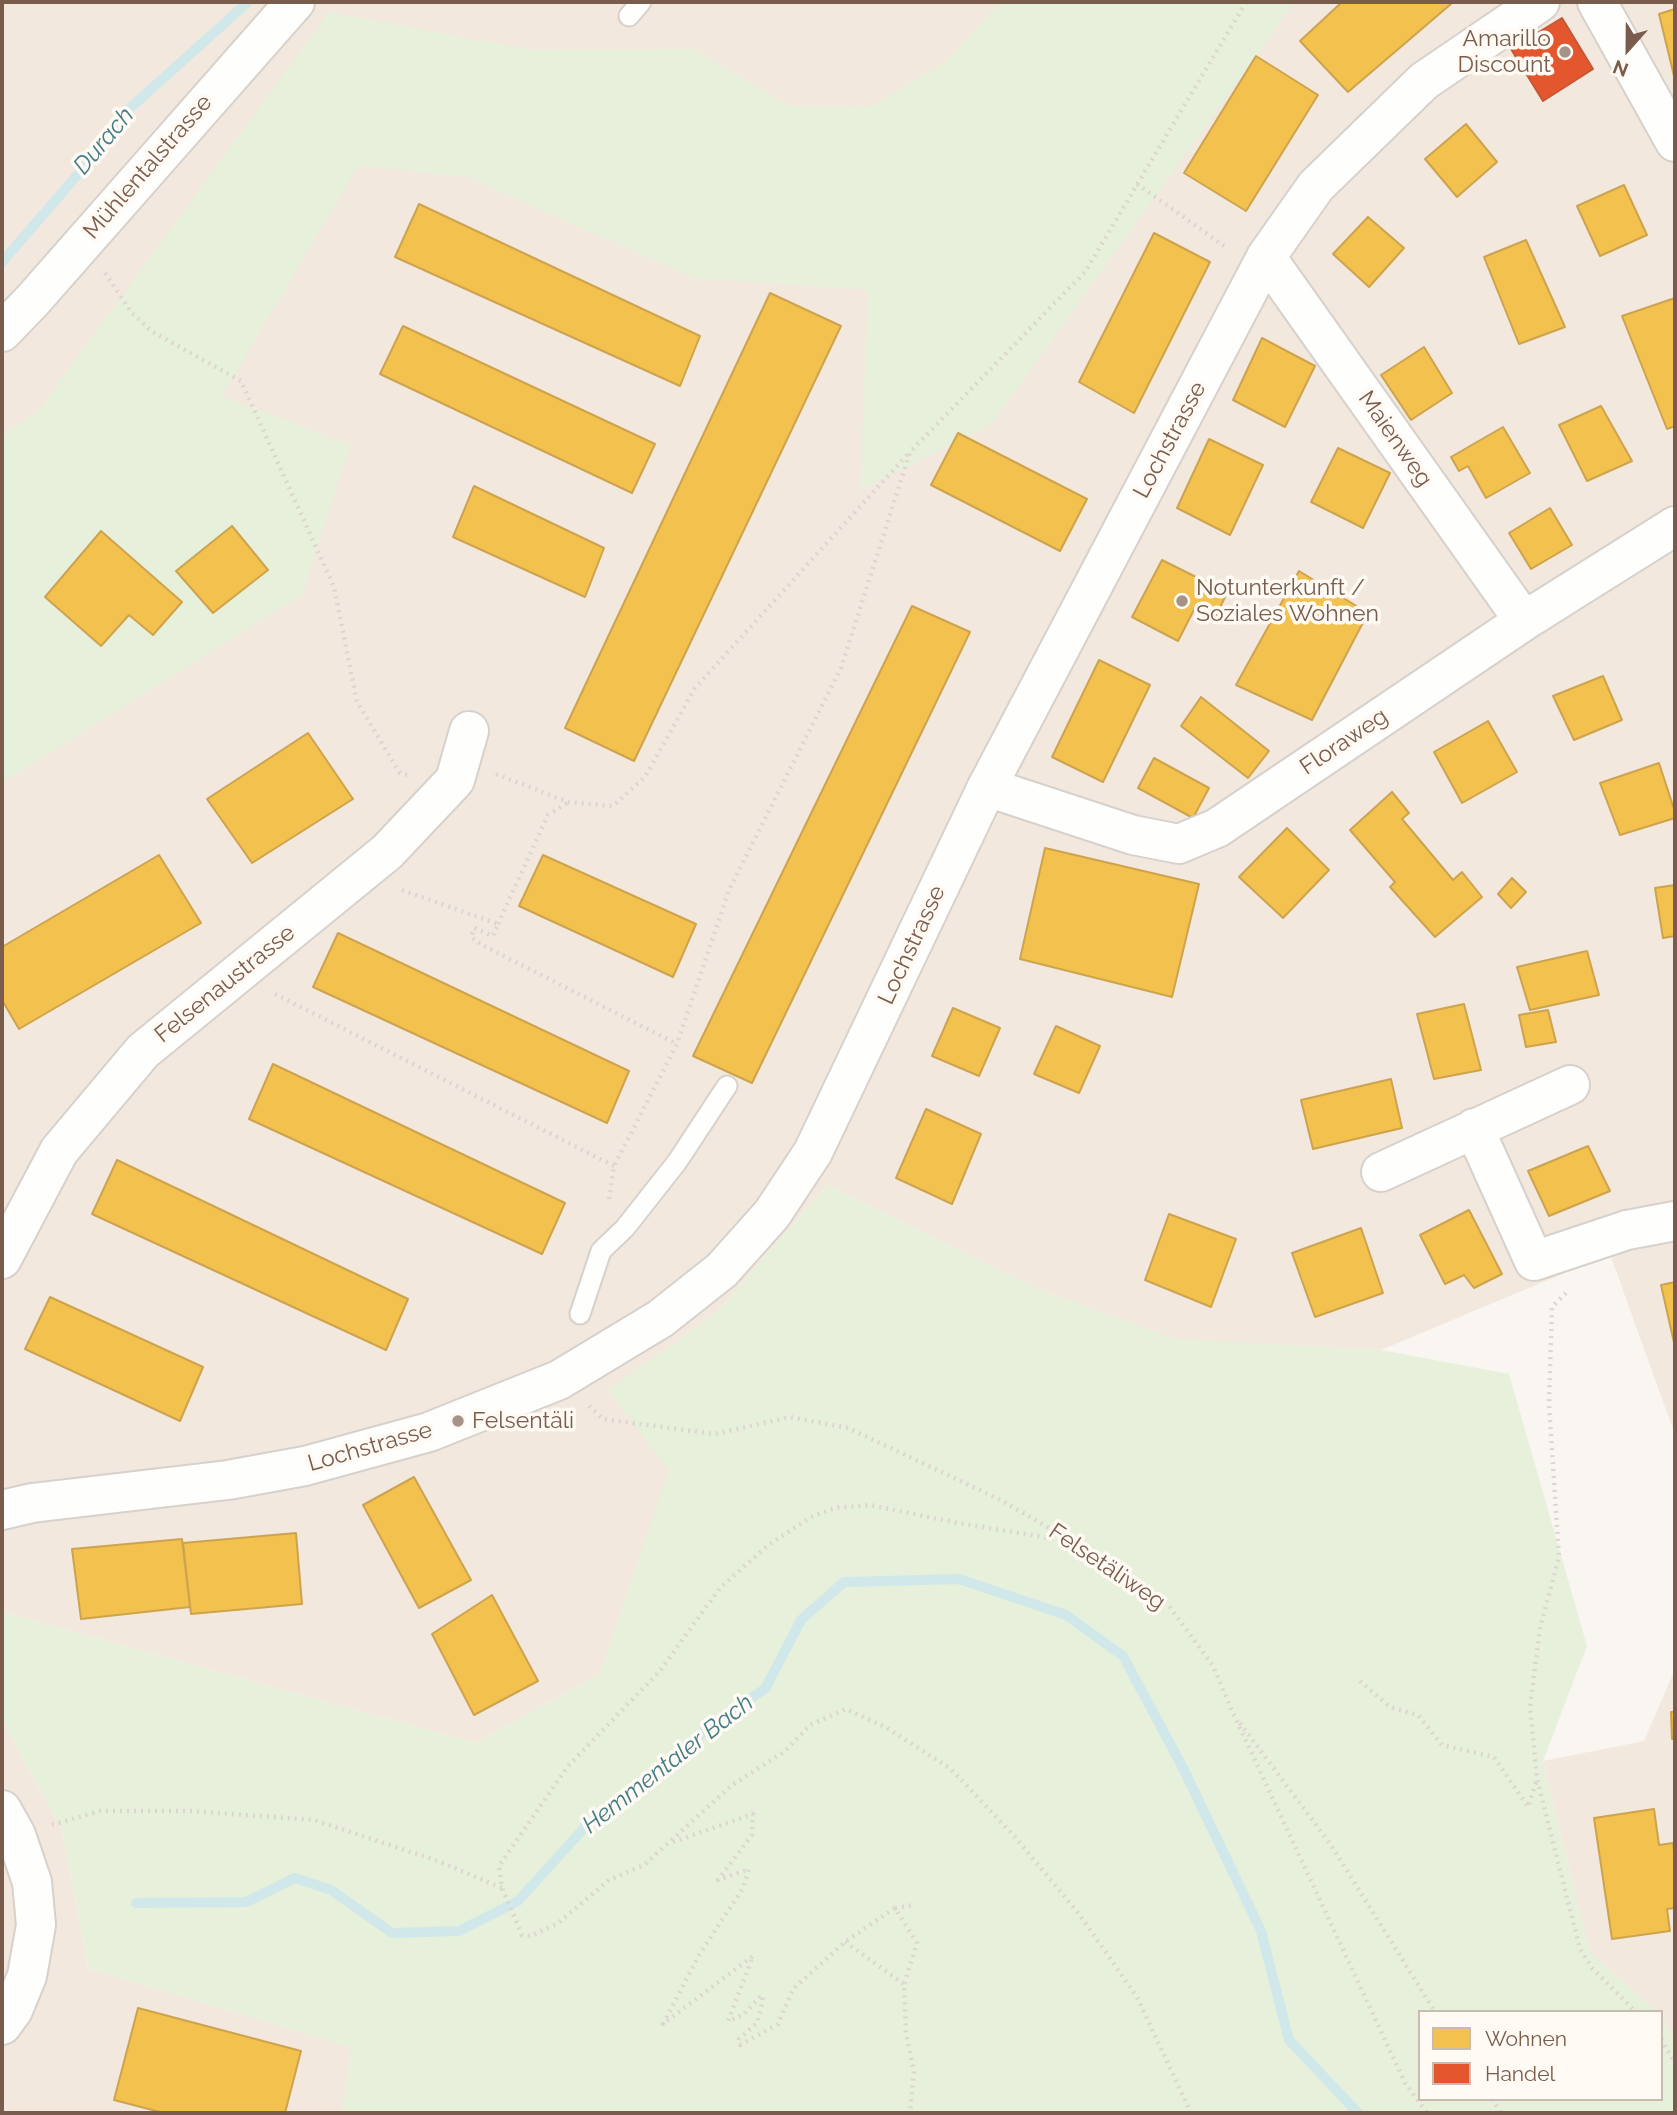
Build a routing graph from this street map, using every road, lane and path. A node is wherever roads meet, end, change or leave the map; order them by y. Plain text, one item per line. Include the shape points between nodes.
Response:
1 (295, 2) edge
2 (1246, 2) edge
3 (1597, 2) edge
4 (1534, 3) edge
5 (1671, 125) edge
6 (1138, 184) junction
7 (84, 240) junction
8 (1262, 264) junction
9 (2, 332) edge
10 (911, 452) junction
11 (1675, 526) edge
12 (1524, 621) junction
13 (458, 760) junction
14 (987, 787) junction
15 (568, 802) junction
16 (358, 875) junction
17 (498, 924) junction
18 (236, 975) junction
19 (677, 1044) junction
20 (1570, 1085) dead end
21 (727, 1086) dead end
22 (1474, 1128) junction
23 (614, 1166) junction
24 (1381, 1172) dead end
25 (1675, 1221) edge
26 (601, 1251) junction
27 (2, 1259) edge
28 (1571, 1288) dead end
29 (580, 1314) dead end
30 (559, 1380) junction
31 (2, 1510) edge
32 (1074, 1542) junction
33 (1360, 1681) dead end
34 (1233, 1713) junction
35 (1538, 1779) junction
36 (9, 1823) edge
37 (669, 1843) junction
38 (502, 1888) junction
39 (914, 1905) dead end
40 (894, 1908) junction
41 (845, 1942) junction
42 (904, 1984) junction
43 (1434, 2010) edge
44 (1634, 2010) edge
45 (2, 2025) edge
46 (1663, 2042) edge
47 (1675, 2063) edge
48 (1418, 2101) edge
49 (910, 2113) edge
50 (1191, 2113) edge

1 - 7 street, Mühlentalstrasse
2 - 6 path
3 - 5 street
4 - 8 street, Lochstrasse via 1424,80 1316,186
6 - 8 path
6 - 10 path via 1085,272
7 - 9 street, Mühlentalstrasse
7 - 13 path via 132,313 151,331 242,381 334,587 357,702 400,773
8 - 12 street, Maienweg
8 - 14 street, Lochstrasse
10 - 15 path via 695,688 645,777 613,806
10 - 19 path via 841,668 729,890
11 - 12 street, Floraweg
12 - 14 street, Floraweg via 1217,828 1179,844 1133,835
13 - 15 path
13 - 16 street, Felsenaustrasse via 387,852
14 - 30 street, Lochstrasse via 813,1152 772,1214 722,1270 660,1319
15 - 17 path via 548,815
16 - 17 path
16 - 18 street, Felsenaustrasse
17 - 19 path via 493,936 474,928 471,937
18 - 23 path
18 - 27 street, Felsenaustrasse via 143,1051 59,1151
19 - 23 path
20 - 22 street
21 - 26 lane via 677,1162
22 - 24 street
22 - 25 street via 1534,1261 1628,1230
23 - 26 path
26 - 29 lane
28 - 35 path via 1552,1307 1549,1404 1559,1557 1541,1628 1530,1707
30 - 31 street, Lochstrasse via 429,1432 305,1466
30 - 32 path, Felsetäliweg via 603,1419 715,1434 790,1417 848,1428 1001,1500
32 - 34 path, Felsetäliweg via 1167,1603 1213,1666
32 - 38 path via 870,1505 835,1508 811,1517 767,1546 720,1588 659,1672 568,1766 499,1866
33 - 35 path via 1391,1707 1418,1715 1442,1745 1494,1757 1528,1807
34 - 43 path via 1331,1845
34 - 48 path, Felsetäliweg via 1405,2083
35 - 44 path via 1580,1949 1592,1968
36 - 38 path via 100,1811 191,1811 314,1820 438,1861
36 - 45 street via 32,1882 36,1925 27,1976
37 - 38 path via 644,1866 609,1880 557,1924 531,1936 522,1935
37 - 41 path via 753,1814 752,1835 718,1880 749,1869 743,1888 699,1955 663,2024 753,1956 728,2021 743,2015 761,1995 763,2001 757,2023 738,2039 740,2045 778,2024 793,1989
37 - 50 path via 732,1785 784,1752 810,1725 846,1709 887,1728 951,1769 1079,1914 1137,1997
39 - 40 path
40 - 41 path
40 - 42 path via 917,1943
41 - 42 path
42 - 49 path via 906,2033 914,2071
46 - 47 path

